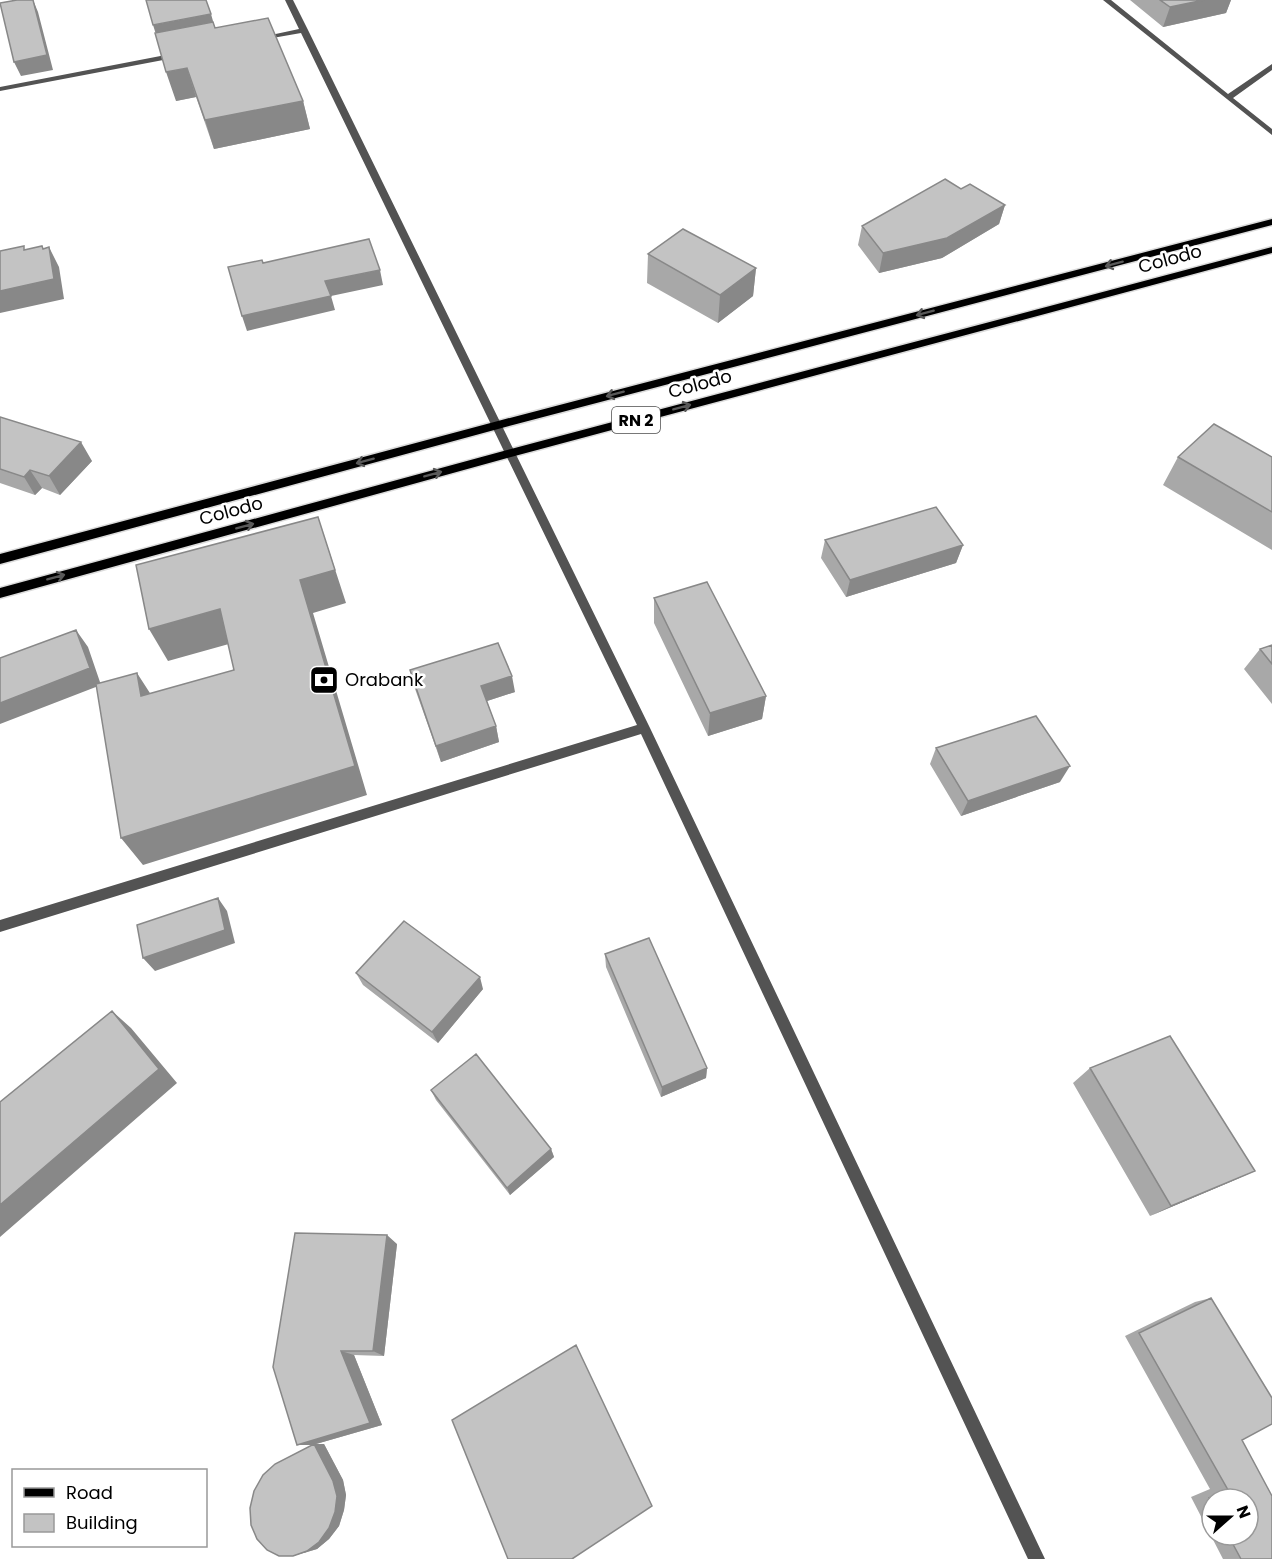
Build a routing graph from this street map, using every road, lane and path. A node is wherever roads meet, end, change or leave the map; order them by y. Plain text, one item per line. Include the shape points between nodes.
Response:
1 (289, 0) edge
2 (1107, 0) edge
3 (304, 30) junction
4 (257, 39) edge
5 (187, 52) edge
6 (1272, 66) edge
7 (0, 89) edge
8 (1228, 98) junction
9 (1272, 133) edge
10 (1272, 222) edge
11 (1272, 250) edge
12 (498, 425) junction
13 (511, 453) junction
14 (0, 559) edge
15 (0, 593) edge
16 (644, 728) junction
17 (0, 926) edge
18 (1037, 1559) edge

1 - 3 street
2 - 8 street
3 - 4 street
3 - 12 street
5 - 7 street
6 - 8 street
8 - 9 street
10 -> 12 main road, Colodo / RN 2
13 -> 11 main road, Colodo / RN 2
12 - 13 street
12 -> 14 main road, Colodo / RN 2
15 -> 13 main road, Colodo / RN 2
13 - 16 street
16 - 17 street
16 - 18 street

